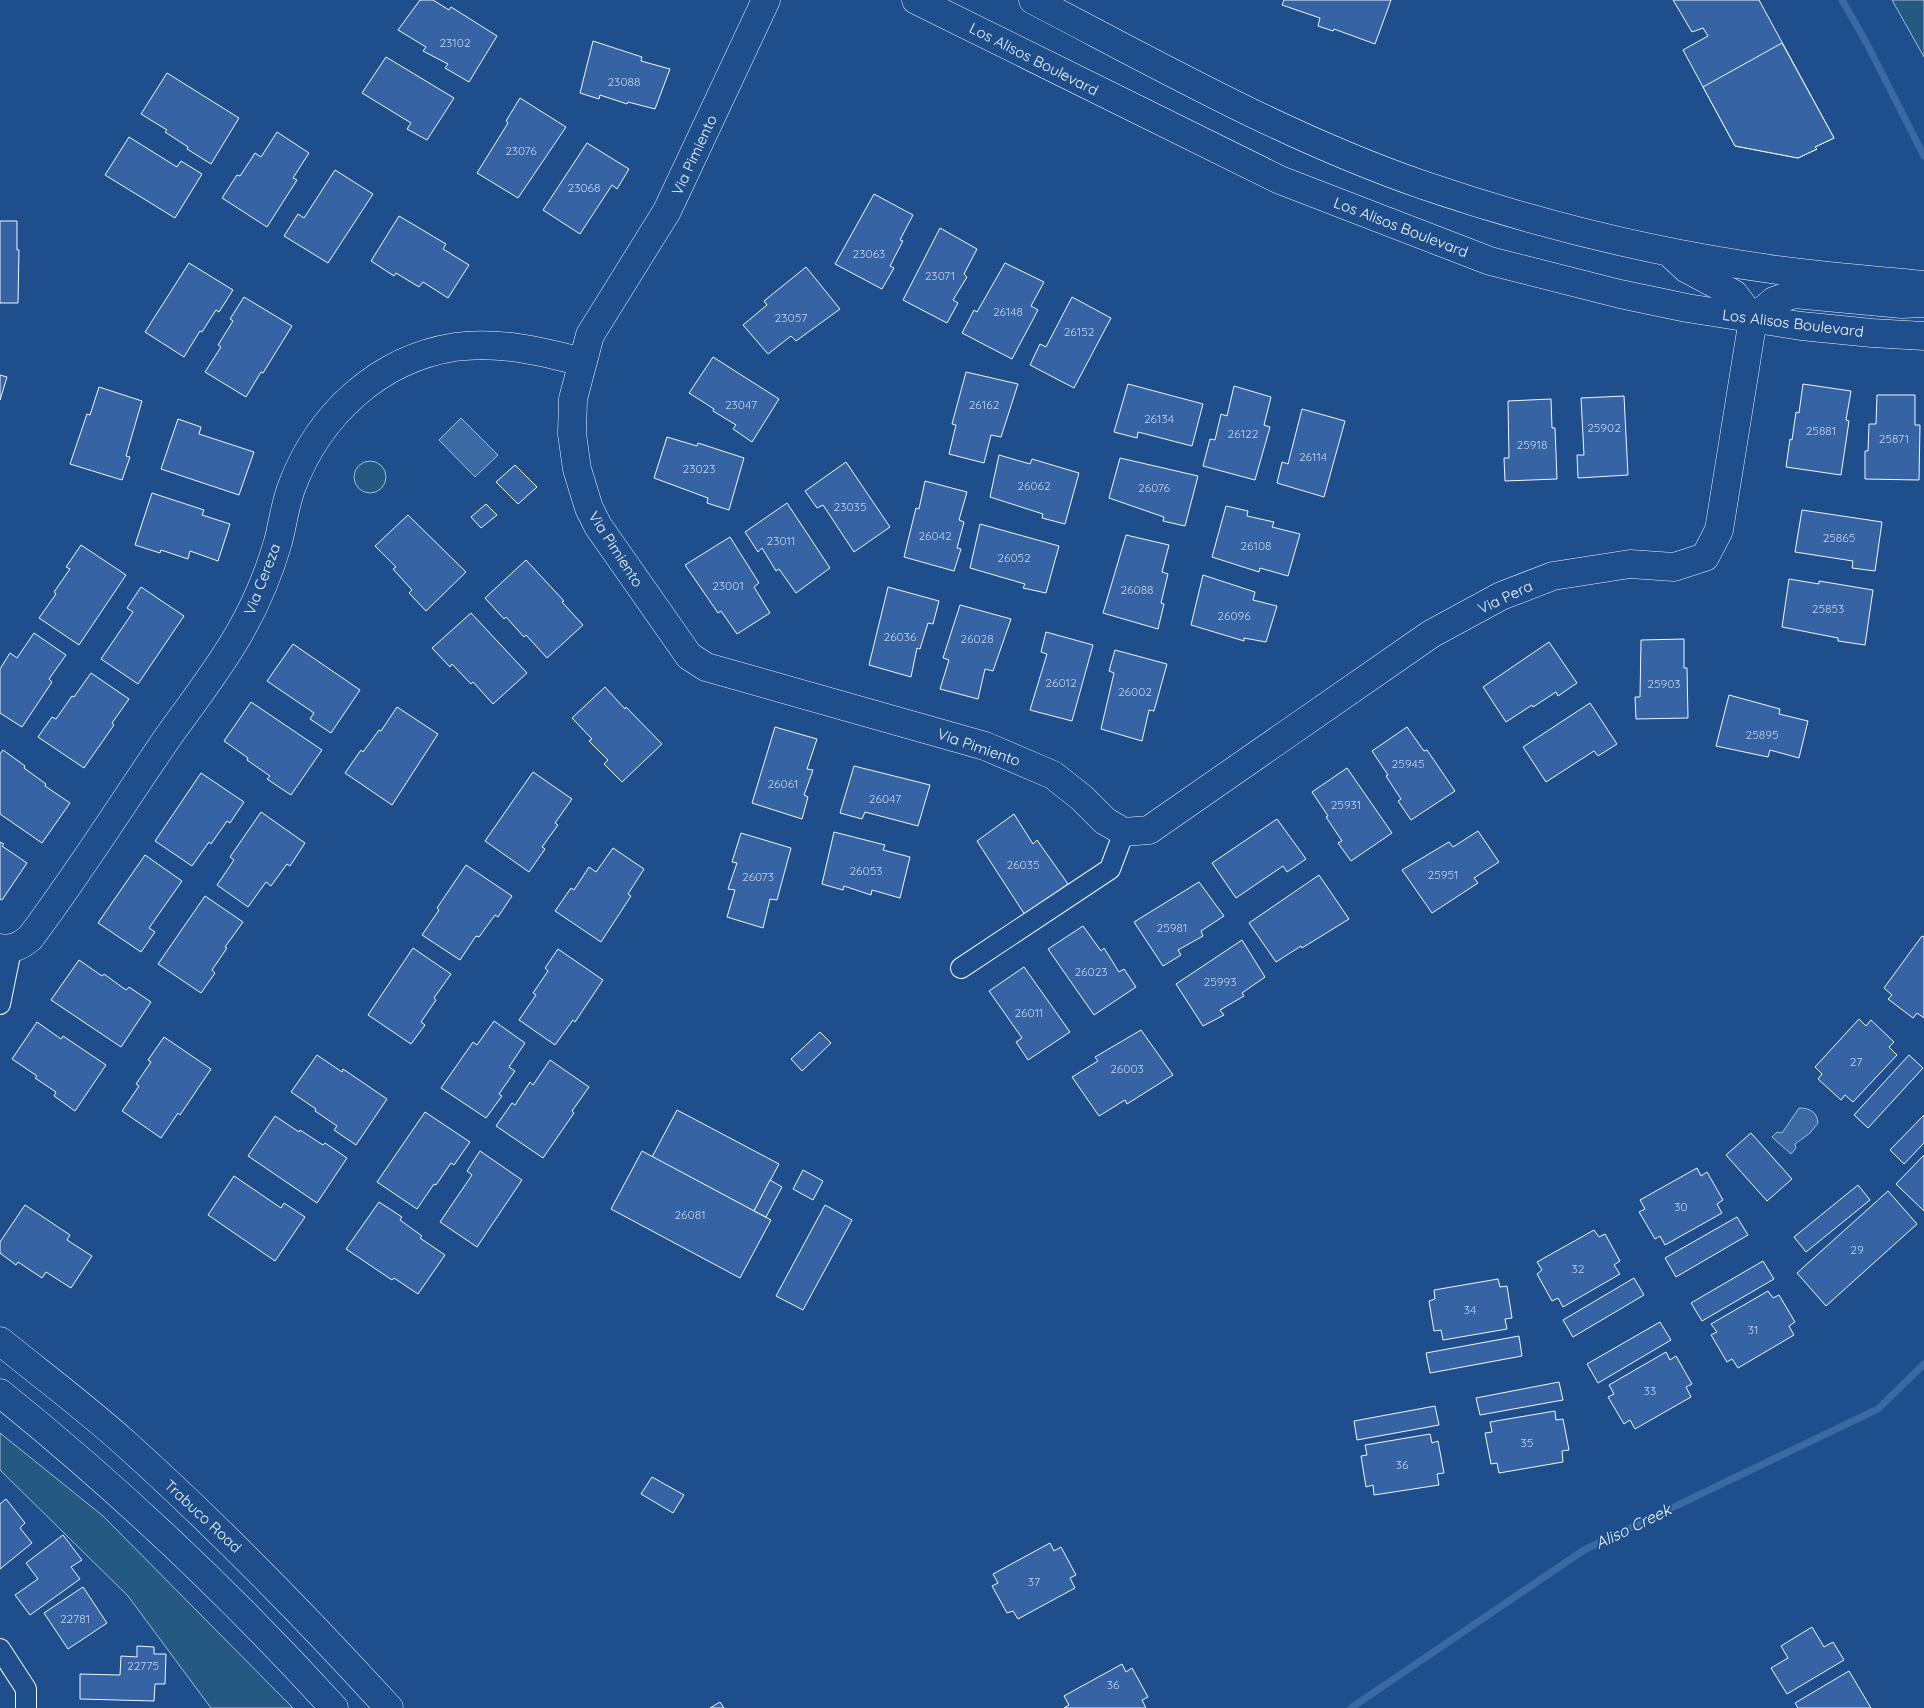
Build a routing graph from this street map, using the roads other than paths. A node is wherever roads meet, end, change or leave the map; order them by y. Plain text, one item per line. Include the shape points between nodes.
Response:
1 (766, 0) edge
2 (916, 0) edge
3 (1033, 0) edge
4 (1669, 251) junction
5 (1924, 285) edge
6 (1924, 303) edge
7 (1753, 319) junction
8 (1924, 336) edge
9 (582, 362) junction
10 (1124, 832) junction
11 (5, 949) edge
12 (961, 968) dead end
13 (0, 1004) edge
14 (0, 1341) edge
15 (0, 1393) edge
16 (0, 1649) edge
17 (26, 1708) edge
18 (334, 1708) edge
19 (389, 1708) edge

1 - 9 main road, Via Pimiento via 667,211 590,335
2 - 7 main road, Los Alisos Boulevard via 1280,180 1406,230 1490,261 1687,308
3 - 4 main road via 1247,111 1391,173 1540,220
4 - 5 main road via 1800,273
4 - 7 main road via 1687,269 1734,294
6 - 7 main road via 1902,304 1794,294 1774,301
7 - 8 main road, Los Alisos Boulevard
7 - 10 main road, Via Pera via 1718,530 1705,557 1674,567 1630,564 1553,576 1500,596 1431,634 1148,830
9 - 10 main road, Via Pimiento via 573,399 572,434 577,469 589,508 598,526 689,656 706,668 731,676 985,746 1053,775 1105,821
9 - 11 main road, Via Cereza via 520,348 456,347 423,355 390,369 340,407 320,430 306,454 292,488 270,566 239,634 30,938 21,945
10 - 12 street via 1110,869
11 - 13 street
14 - 19 main road, Trabuco Road via 125,1443 221,1532 309,1620
15 - 18 main road via 97,1475 207,1576
16 - 17 street via 26,1688

